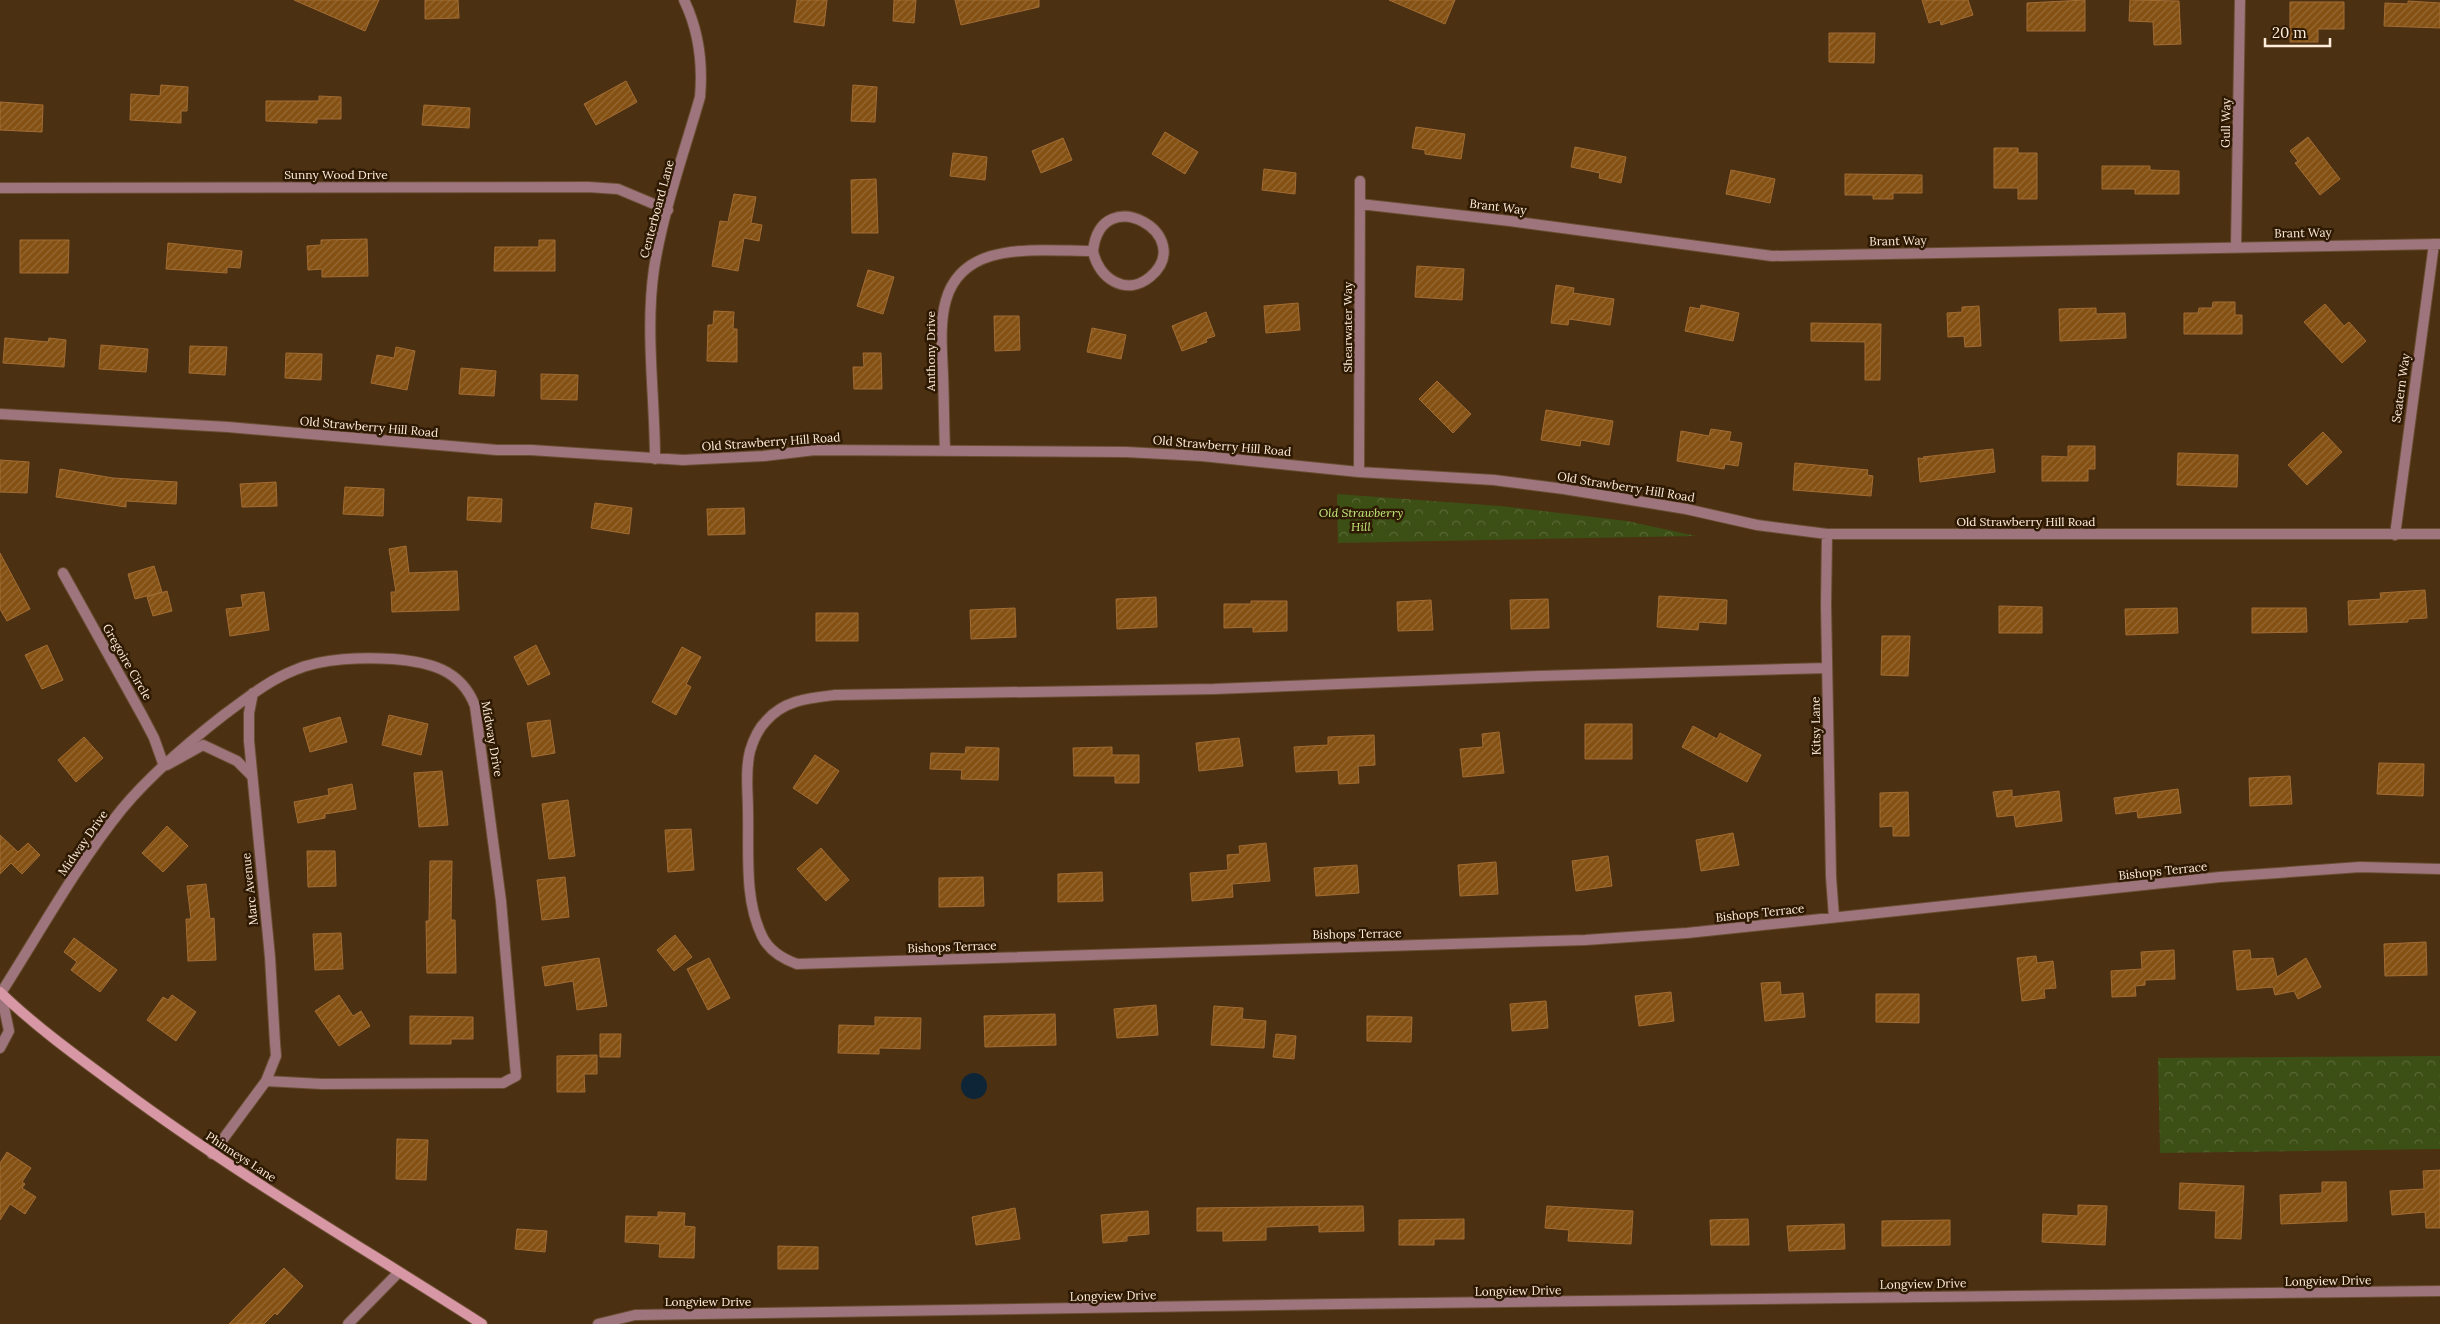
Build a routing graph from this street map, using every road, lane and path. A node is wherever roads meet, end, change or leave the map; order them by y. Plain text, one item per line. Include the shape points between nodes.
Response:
1 (684, 0) edge
2 (2240, 0) edge
3 (1360, 181) dead end
4 (0, 188) edge
5 (1360, 204) junction
6 (668, 210) junction
7 (2437, 244) edge
8 (2236, 247) junction
9 (1094, 251) junction
10 (0, 414) edge
11 (945, 451) junction
12 (654, 459) junction
13 (1359, 472) junction
14 (1827, 534) junction
15 (2440, 534) edge
16 (2395, 535) junction
17 (63, 572) dead end
18 (1827, 668) junction
19 (253, 693) junction
20 (164, 766) junction
21 (252, 776) junction
22 (2440, 869) edge
23 (1834, 917) junction
24 (1, 992) edge
25 (0, 1048) edge
26 (266, 1081) junction
27 (212, 1154) junction
28 (399, 1272) junction
29 (2440, 1291) edge
30 (348, 1324) edge
31 (482, 1324) edge
32 (598, 1324) edge

1 - 6 street, Centerboard Lane via 694,25 702,73 700,96
2 - 8 street, Gull Way
3 - 5 street, Shearwater Way
4 - 6 street, Sunny Wood Drive via 588,187 618,189
5 - 8 street, Brant Way via 1772,256
5 - 13 street, Shearwater Way
6 - 12 street, Centerboard Lane via 656,262 652,302
7 - 8 street, Brant Way
7 - 16 street, Seatern Way
9 - 9 street via 1098,233 1112,220 1130,216 1148,222 1160,237 1162,246 1156,271 1134,285 1110,280 1098,268
9 - 11 street, Anthony Drive via 992,255 956,278 942,312
10 - 12 street, Old Strawberry Hill Road via 228,427 498,450
11 - 12 street, Old Strawberry Hill Road via 815,450 735,458
11 - 13 street, Old Strawberry Hill Road via 1193,455
13 - 14 street, Old Strawberry Hill Road via 1494,480 1564,489
14 - 16 street, Old Strawberry Hill Road
14 - 18 street, Kitsy Lane
15 - 16 street, Old Strawberry Hill Road
17 - 20 street, Gregoire Circle via 143,717
18 - 23 street, Kitsy Lane
18 - 23 street, Bishops Terrace via 1549,675 1214,690 835,695 804,699 776,711 757,734 750,751 747,771 749,885 756,922 763,938 770,949 797,964 1524,943 1687,933
19 - 20 street, Midway Drive
19 - 21 street, Marc Avenue via 248,724
19 - 26 street, Midway Drive via 297,669 372,658 412,661 442,670 460,680 470,693 483,751 491,816 516,1076 502,1083 322,1084
20 - 21 street via 203,746 237,761
20 - 24 street, Midway Drive via 118,814 70,882
21 - 26 street, Marc Avenue via 276,1056
22 - 23 street, Bishops Terrace via 2360,867 2220,877
24 - 25 street via 9,1031
24 - 27 main road, Phinneys Lane via 86,1063
26 - 27 street
27 - 28 main road, Phinneys Lane
28 - 30 street
28 - 31 main road, Phinneys Lane
29 - 32 street, Longview Drive via 635,1315

